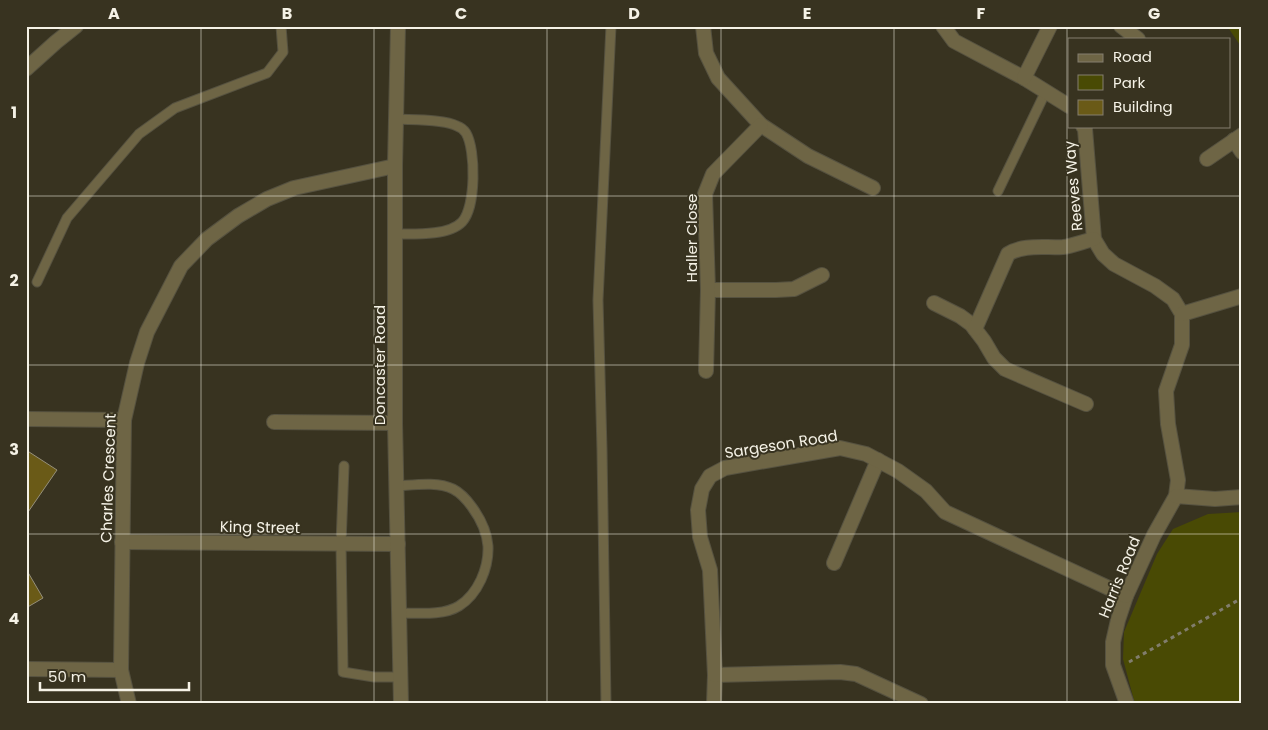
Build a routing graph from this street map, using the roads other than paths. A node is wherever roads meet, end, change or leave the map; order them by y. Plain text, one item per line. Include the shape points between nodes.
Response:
1 (76, 26) edge
2 (281, 26) edge
3 (398, 26) edge
4 (611, 26) edge
5 (703, 26) edge
6 (943, 26) edge
7 (1050, 26) edge
8 (1122, 26) edge
9 (1137, 38) edge
10 (26, 70) edge
11 (1024, 78) junction
12 (1046, 91) junction
13 (1068, 105) edge
14 (396, 119) junction
15 (761, 125) junction
16 (1084, 128) edge
17 (1239, 142) edge
18 (1206, 159) dead end
19 (395, 166) junction
20 (873, 188) dead end
21 (998, 191) dead end
22 (395, 234) junction
23 (1094, 239) junction
24 (822, 275) dead end
25 (37, 282) dead end
26 (708, 290) junction
27 (1242, 296) edge
28 (934, 303) dead end
29 (1182, 314) junction
30 (975, 329) junction
31 (706, 371) dead end
32 (1086, 404) dead end
33 (26, 419) edge
34 (124, 420) junction
35 (274, 422) dead end
36 (395, 423) junction
37 (878, 460) junction
38 (344, 466) dead end
39 (396, 486) junction
40 (1176, 496) junction
41 (1242, 497) edge
42 (122, 542) junction
43 (341, 544) junction
44 (398, 544) junction
45 (834, 563) dead end
46 (1126, 596) junction
47 (399, 614) junction
48 (26, 669) edge
49 (121, 670) junction
50 (715, 675) junction
51 (400, 677) junction
52 (901, 700) edge
53 (128, 704) edge
54 (401, 704) edge
55 (606, 704) edge
56 (714, 704) edge
57 (921, 704) edge
58 (1127, 704) edge

1 - 10 street
2 - 25 lane via 283,52 267,73 174,108 139,134 67,218
3 - 14 street, Doncaster Road
4 - 55 lane via 598,300
5 - 15 street via 706,53 718,78
6 - 11 street via 954,41
7 - 11 street
8 - 9 street
11 - 12 street
12 - 13 street
12 - 21 lane
14 - 19 street, Doncaster Road
14 - 22 lane via 455,124 465,132 472,151 473,181 470,205 462,222 454,228
15 - 20 street via 808,156
15 - 26 street, Haller Close via 712,174 705,194
16 - 23 street, Reeves Way
17 - 18 street
19 - 22 street, Doncaster Road
19 - 34 street, Charles Crescent via 294,188 238,216 207,239 181,266 147,332
22 - 36 street, Doncaster Road
23 - 29 street, Reeves Way via 1114,264 1173,299
23 - 30 street via 1065,247 1014,250 1008,254
24 - 26 street via 794,289
26 - 31 street, Haller Close
27 - 29 street
28 - 30 street via 960,316
29 - 40 street via 1182,345 1166,391 1178,480
30 - 32 street via 1005,369
33 - 34 street
34 - 42 street, Charles Crescent
35 - 36 street
36 - 39 street, Doncaster Road
37 - 45 street
37 - 46 street, Sargeson Road via 926,491 945,512
37 - 50 street, Sargeson Road via 840,448 726,468 710,476 702,489 698,510 700,537 710,570
38 - 43 lane
39 - 44 street, Doncaster Road
39 - 47 lane via 431,485 454,489 475,511 488,545 484,574 460,606 433,613
40 - 41 street
40 - 46 street, Harris Road
42 - 43 street, King Street
42 - 49 street, Charles Crescent
43 - 44 street, King Street
43 - 51 lane via 342,672
44 - 47 street, Doncaster Road
46 - 58 street, Harris Road via 1113,642 1113,665
47 - 51 street, Doncaster Road
48 - 49 street
49 - 53 street, Charles Crescent
50 - 52 street via 856,674
50 - 56 street, Sargeson Road
51 - 54 street, Doncaster Road
52 - 57 street

